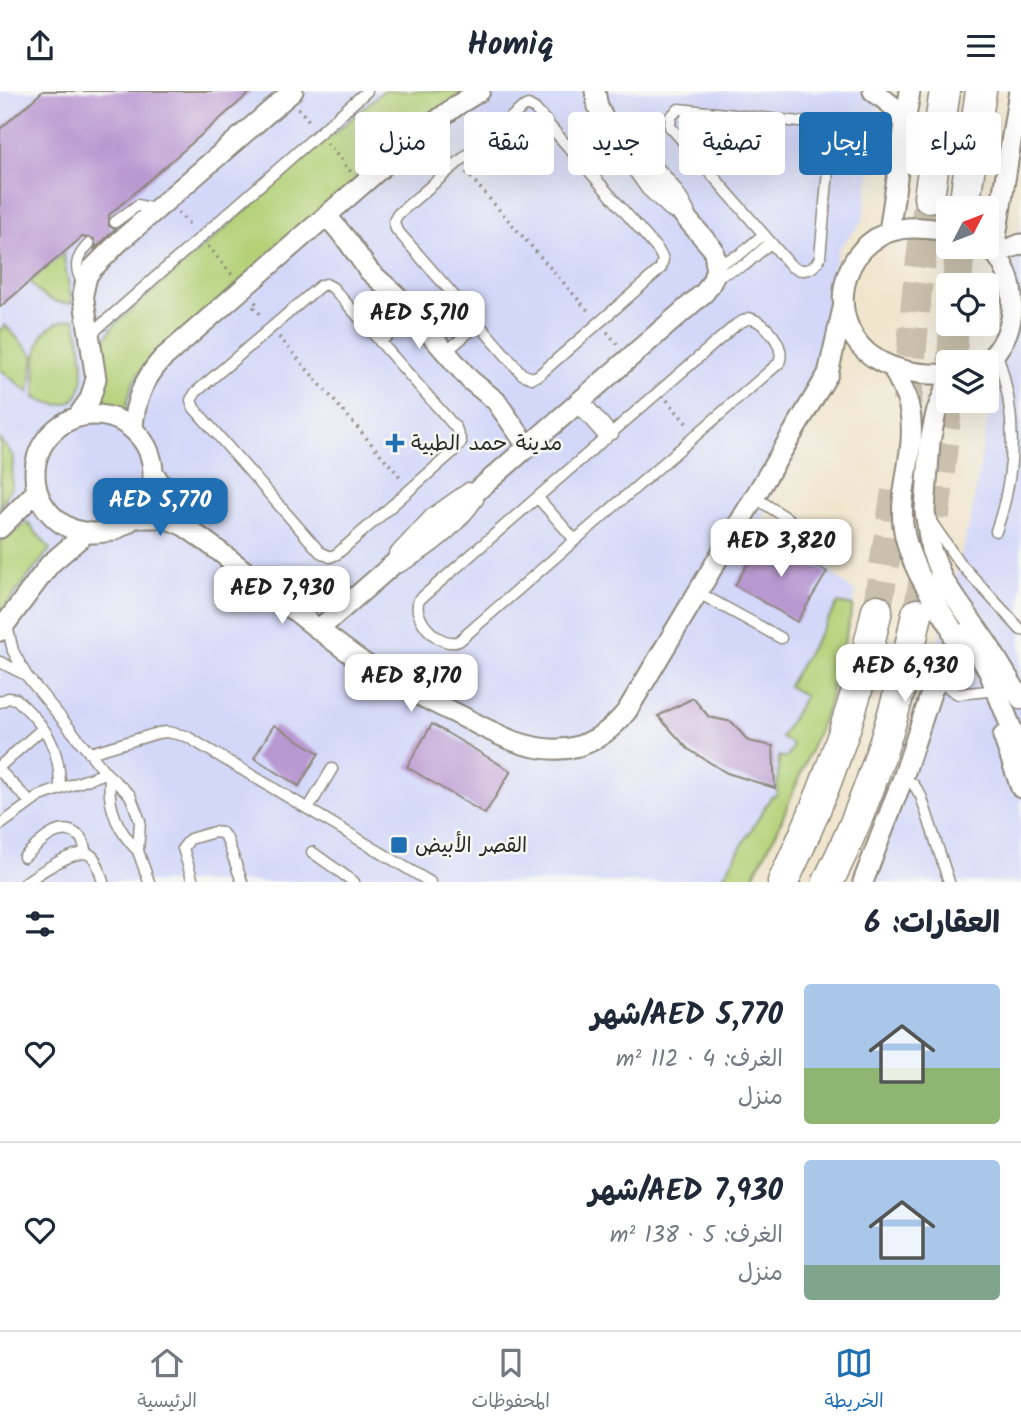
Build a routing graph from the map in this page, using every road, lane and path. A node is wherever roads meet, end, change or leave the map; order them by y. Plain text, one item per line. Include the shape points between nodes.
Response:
1 (367, 91) edge
2 (480, 91) edge
3 (595, 91) edge
4 (873, 91) edge
5 (910, 91) edge
6 (946, 91) edge
7 (981, 91) edge
8 (1019, 91) edge
9 (289, 92) edge
10 (461, 98) edge
11 (445, 112) edge
12 (904, 123) junction
13 (450, 154) edge
14 (458, 163) junction
15 (1014, 172) edge
16 (374, 175) edge
17 (965, 196) edge
18 (929, 197) tunnel mouth
19 (161, 206) junction
20 (327, 216) junction
21 (115, 222) dead end
22 (999, 224) edge
23 (936, 230) edge
24 (889, 232) junction
25 (200, 236) junction
26 (767, 239) junction
27 (89, 244) dead end
28 (1021, 244) edge
29 (999, 248) edge
30 (999, 257) edge
31 (715, 271) junction
32 (84, 285) junction
33 (243, 289) junction
34 (1019, 289) edge
35 (405, 305) junction
36 (843, 308) junction
37 (599, 323) junction
38 (478, 324) junction
39 (271, 328) junction
40 (372, 333) junction
41 (91, 334) junction
42 (380, 342) junction
43 (997, 350) edge
44 (446, 352) junction
45 (869, 354) junction
46 (629, 358) junction
47 (892, 367) junction
48 (936, 373) edge
49 (828, 374) junction
50 (999, 374) edge
51 (660, 392) junction
52 (579, 402) junction
53 (936, 413) edge
54 (78, 416) junction
55 (134, 430) junction
56 (697, 434) junction
57 (609, 436) junction
58 (528, 447) junction
59 (153, 472) junction
60 (410, 489) junction
61 (37, 491) junction
62 (754, 497) junction
63 (538, 498) junction
64 (925, 511) junction
65 (134, 518) junction
66 (790, 520) dead end
67 (0, 528) edge
68 (996, 531) dead end
69 (193, 532) junction
70 (86, 533) junction
71 (910, 538) junction
72 (575, 540) junction
73 (697, 592) junction
74 (877, 610) tunnel mouth
75 (918, 614) tunnel mouth
76 (3, 627) edge
77 (319, 629) junction
78 (1021, 630) edge
79 (781, 638) dead end
80 (0, 662) edge
81 (988, 670) junction
82 (26, 675) junction
83 (938, 681) junction
84 (988, 691) junction
85 (1021, 699) edge
86 (0, 702) edge
87 (42, 729) junction
88 (1021, 752) edge
89 (90, 753) junction
90 (0, 769) edge
91 (332, 769) dead end
92 (108, 775) junction
93 (903, 778) junction
94 (60, 788) junction
95 (1021, 788) edge
96 (30, 802) junction
97 (309, 809) junction
98 (0, 825) edge
99 (138, 851) junction
100 (312, 852) dead end
101 (85, 853) junction
102 (24, 857) dead end
103 (26, 882) edge
104 (103, 882) edge
105 (149, 882) edge
106 (193, 882) edge
107 (242, 882) edge
108 (354, 882) edge
109 (430, 882) edge
110 (783, 882) edge
111 (828, 882) edge
112 (863, 882) edge
113 (949, 882) edge

1 - 25 lane
2 - 10 street
3 - 31 street via 602,118 615,137 713,249
4 - 12 street via 894,107
5 - 12 street
6 - 18 main road
7 - 17 main road
8 - 15 street
9 - 19 street
10 - 11 street
12 - 24 street
13 - 14 path
14 - 37 path
14 - 37 lane via 522,108 536,109 663,259 661,268
14 - 38 lane via 398,214 394,225
15 - 22 street
16 - 20 street
19 - 21 lane via 138,205
19 - 25 path
19 - 32 street via 98,262
20 - 33 street
20 - 35 street via 369,271
23 - 24 street via 910,227
24 - 36 street via 868,244 853,261 844,284
25 - 33 path
25 - 41 lane
26 - 26 lane via 797,270 818,263 830,142 825,131 809,123 674,111 670,121 674,131
26 - 31 lane
27 - 32 lane via 77,262
28 - 29 street
30 - 34 street
31 - 46 street via 705,292
32 - 41 street
33 - 39 path
33 - 55 street via 153,369 140,391
34 - 43 street via 1014,327
35 - 40 lane
35 - 42 lane
35 - 44 street
36 - 45 street via 854,338
36 - 49 street
37 - 38 lane via 532,379 522,374
37 - 46 path
38 - 44 lane
39 - 40 lane via 326,283
39 - 60 path
39 - 60 lane via 195,392 194,408 326,556 337,554
40 - 42 lane
41 - 54 street via 96,379
42 - 60 lane via 460,437 459,447
44 - 58 street via 488,408
45 - 47 street
45 - 49 street via 842,362
46 - 52 street
47 - 48 street
47 - 71 street via 911,416 903,500
49 - 62 street
50 - 68 lane via 1008,392 1013,453
51 - 56 path
51 - 56 lane via 740,321 749,318 762,324 780,345 779,363
51 - 57 lane
52 - 57 lane
52 - 58 street
53 - 64 street
54 - 55 street via 113,418
54 - 61 street via 57,426 42,444 34,467
55 - 59 street via 148,449
56 - 72 lane
57 - 63 lane
58 - 77 street
59 - 65 street via 148,497
59 - 69 street
61 - 67 street
61 - 70 street via 55,519
62 - 66 lane
62 - 73 street
63 - 72 lane
63 - 72 lane via 422,597 416,608 421,619 441,641 459,641
64 - 71 street
64 - 78 lane via 958,561
64 - 85 street via 931,550 943,580
65 - 69 street via 165,519
65 - 70 street via 111,531
69 - 77 street
70 - 76 street via 50,564
71 - 81 street via 925,575
71 - 83 street via 918,574 956,644 954,659
73 - 77 street via 619,721 598,738 573,748 546,749 520,743 373,670
73 - 79 lane
74 - 110 main road via 834,765
75 - 111 main road via 887,736 857,820
76 - 82 lane
80 - 82 lane
81 - 84 street
81 - 88 street
82 - 89 lane
83 - 84 lane via 958,694
83 - 93 street
84 - 95 street
86 - 87 lane via 16,699
87 - 90 lane
87 - 94 lane via 59,757
89 - 92 lane
89 - 97 lane via 158,733 186,736
90 - 96 lane
91 - 97 lane
92 - 94 lane
92 - 99 lane via 114,817
92 - 99 lane via 135,803 140,821
93 - 112 street
93 - 113 lane via 921,796
94 - 96 lane
96 - 98 lane
97 - 109 lane
99 - 105 lane
100 - 108 lane
101 - 102 lane via 79,836 62,830
101 - 103 lane
101 - 104 lane via 95,860
106 - 107 lane via 184,844 218,832 227,839

